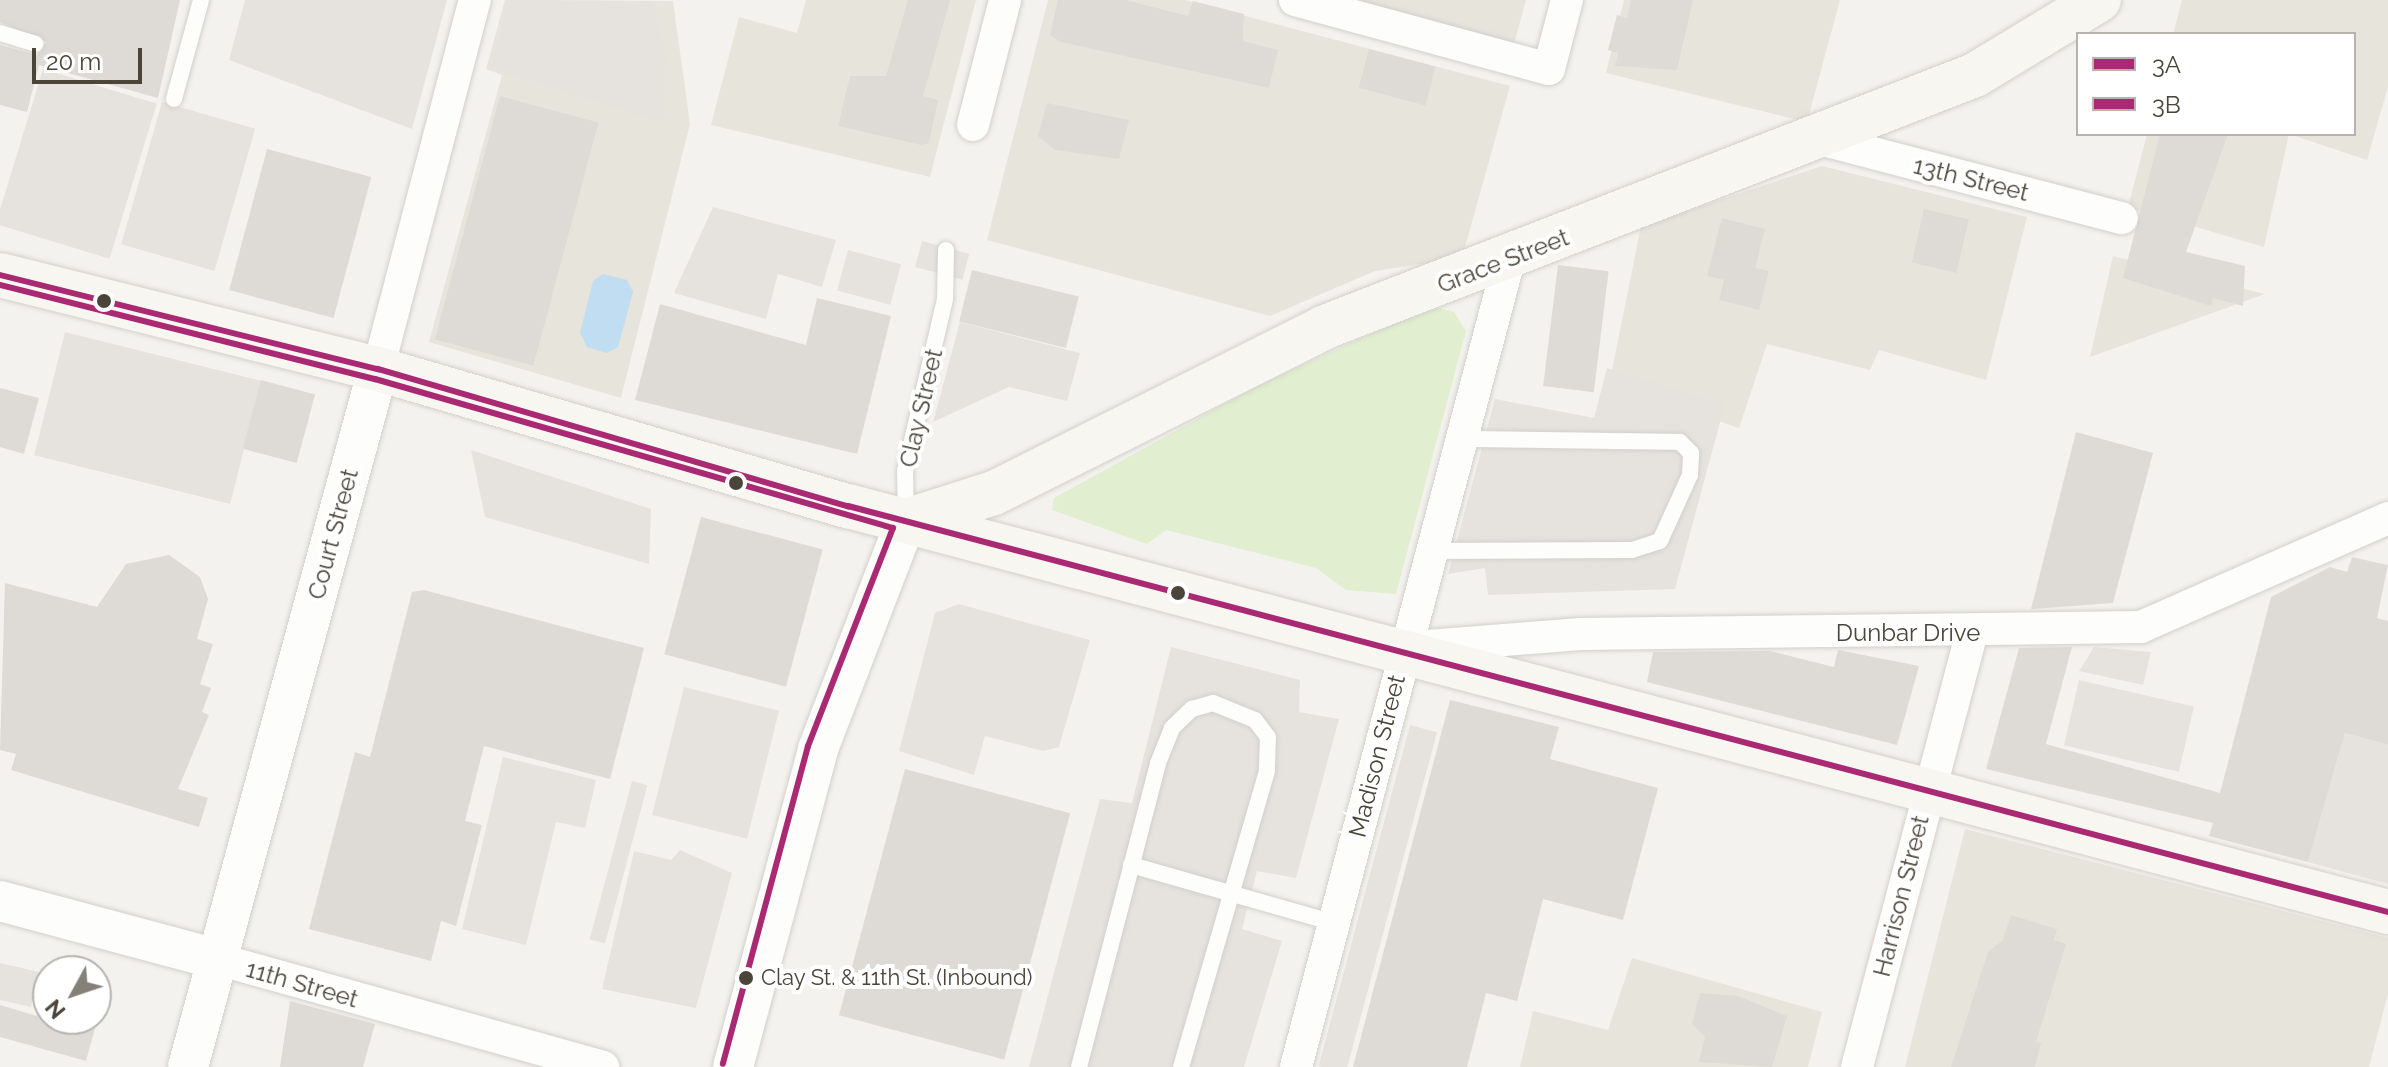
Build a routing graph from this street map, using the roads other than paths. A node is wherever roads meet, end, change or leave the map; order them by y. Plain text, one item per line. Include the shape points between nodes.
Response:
1 (201, 0) edge
2 (475, 0) edge
3 (1005, 0) edge
4 (1295, 0) edge
5 (1567, 0) edge
6 (2099, 0) edge
7 (0, 33) edge
8 (35, 44) dead end
9 (174, 99) dead end
10 (973, 125) dead end
11 (1820, 139) junction
12 (2122, 218) dead end
13 (946, 250) dead end
14 (1509, 260) junction
15 (0, 275) edge
16 (378, 369) junction
17 (1461, 439) junction
18 (2388, 518) edge
19 (906, 521) junction
20 (1431, 551) junction
21 (1972, 633) junction
22 (1404, 648) junction
23 (1927, 792) junction
24 (1131, 865) junction
25 (1231, 894) junction
26 (0, 901) edge
27 (2388, 912) edge
28 (1334, 923) junction
29 (217, 959) junction
30 (188, 1067) edge
31 (603, 1067) edge
32 (733, 1067) edge
33 (1079, 1067) edge
34 (1181, 1067) edge
35 (1296, 1067) edge
36 (1857, 1067) edge

1 - 9 lane
2 - 16 street, Court Street
3 - 10 street
4 - 5 street via 1549,69
6 - 11 main road, Grace Street via 1975,75
7 - 8 lane
11 - 12 street, 13th Street
11 - 14 main road, Grace Street
13 - 19 lane, Clay Street via 945,299 905,471
14 - 17 street, Madison Street
14 - 19 main road, Grace Street via 1325,327 994,493
15 - 16 main road
16 - 19 main road
16 - 29 street, Court Street
17 - 20 street, Madison Street
17 - 20 lane via 1680,442 1691,453 1690,475 1660,541 1632,550
18 - 21 street, Dunbar Drive via 2141,627
19 - 22 main road
19 - 32 street, Clay Street via 818,749
20 - 22 street, Madison Street
21 - 22 street, Dunbar Drive via 1580,634
21 - 23 street, Harrison Street
22 - 23 main road
22 - 28 street, Madison Street
23 - 27 main road
23 - 36 street, Harrison Street
24 - 25 lane
24 - 25 lane via 1172,728 1192,709 1213,703 1255,720 1268,737 1267,771
24 - 33 lane
25 - 28 lane
25 - 34 lane
26 - 29 street, 11th Street
28 - 35 street, Madison Street
29 - 30 street, Court Street
29 - 31 street, 11th Street

